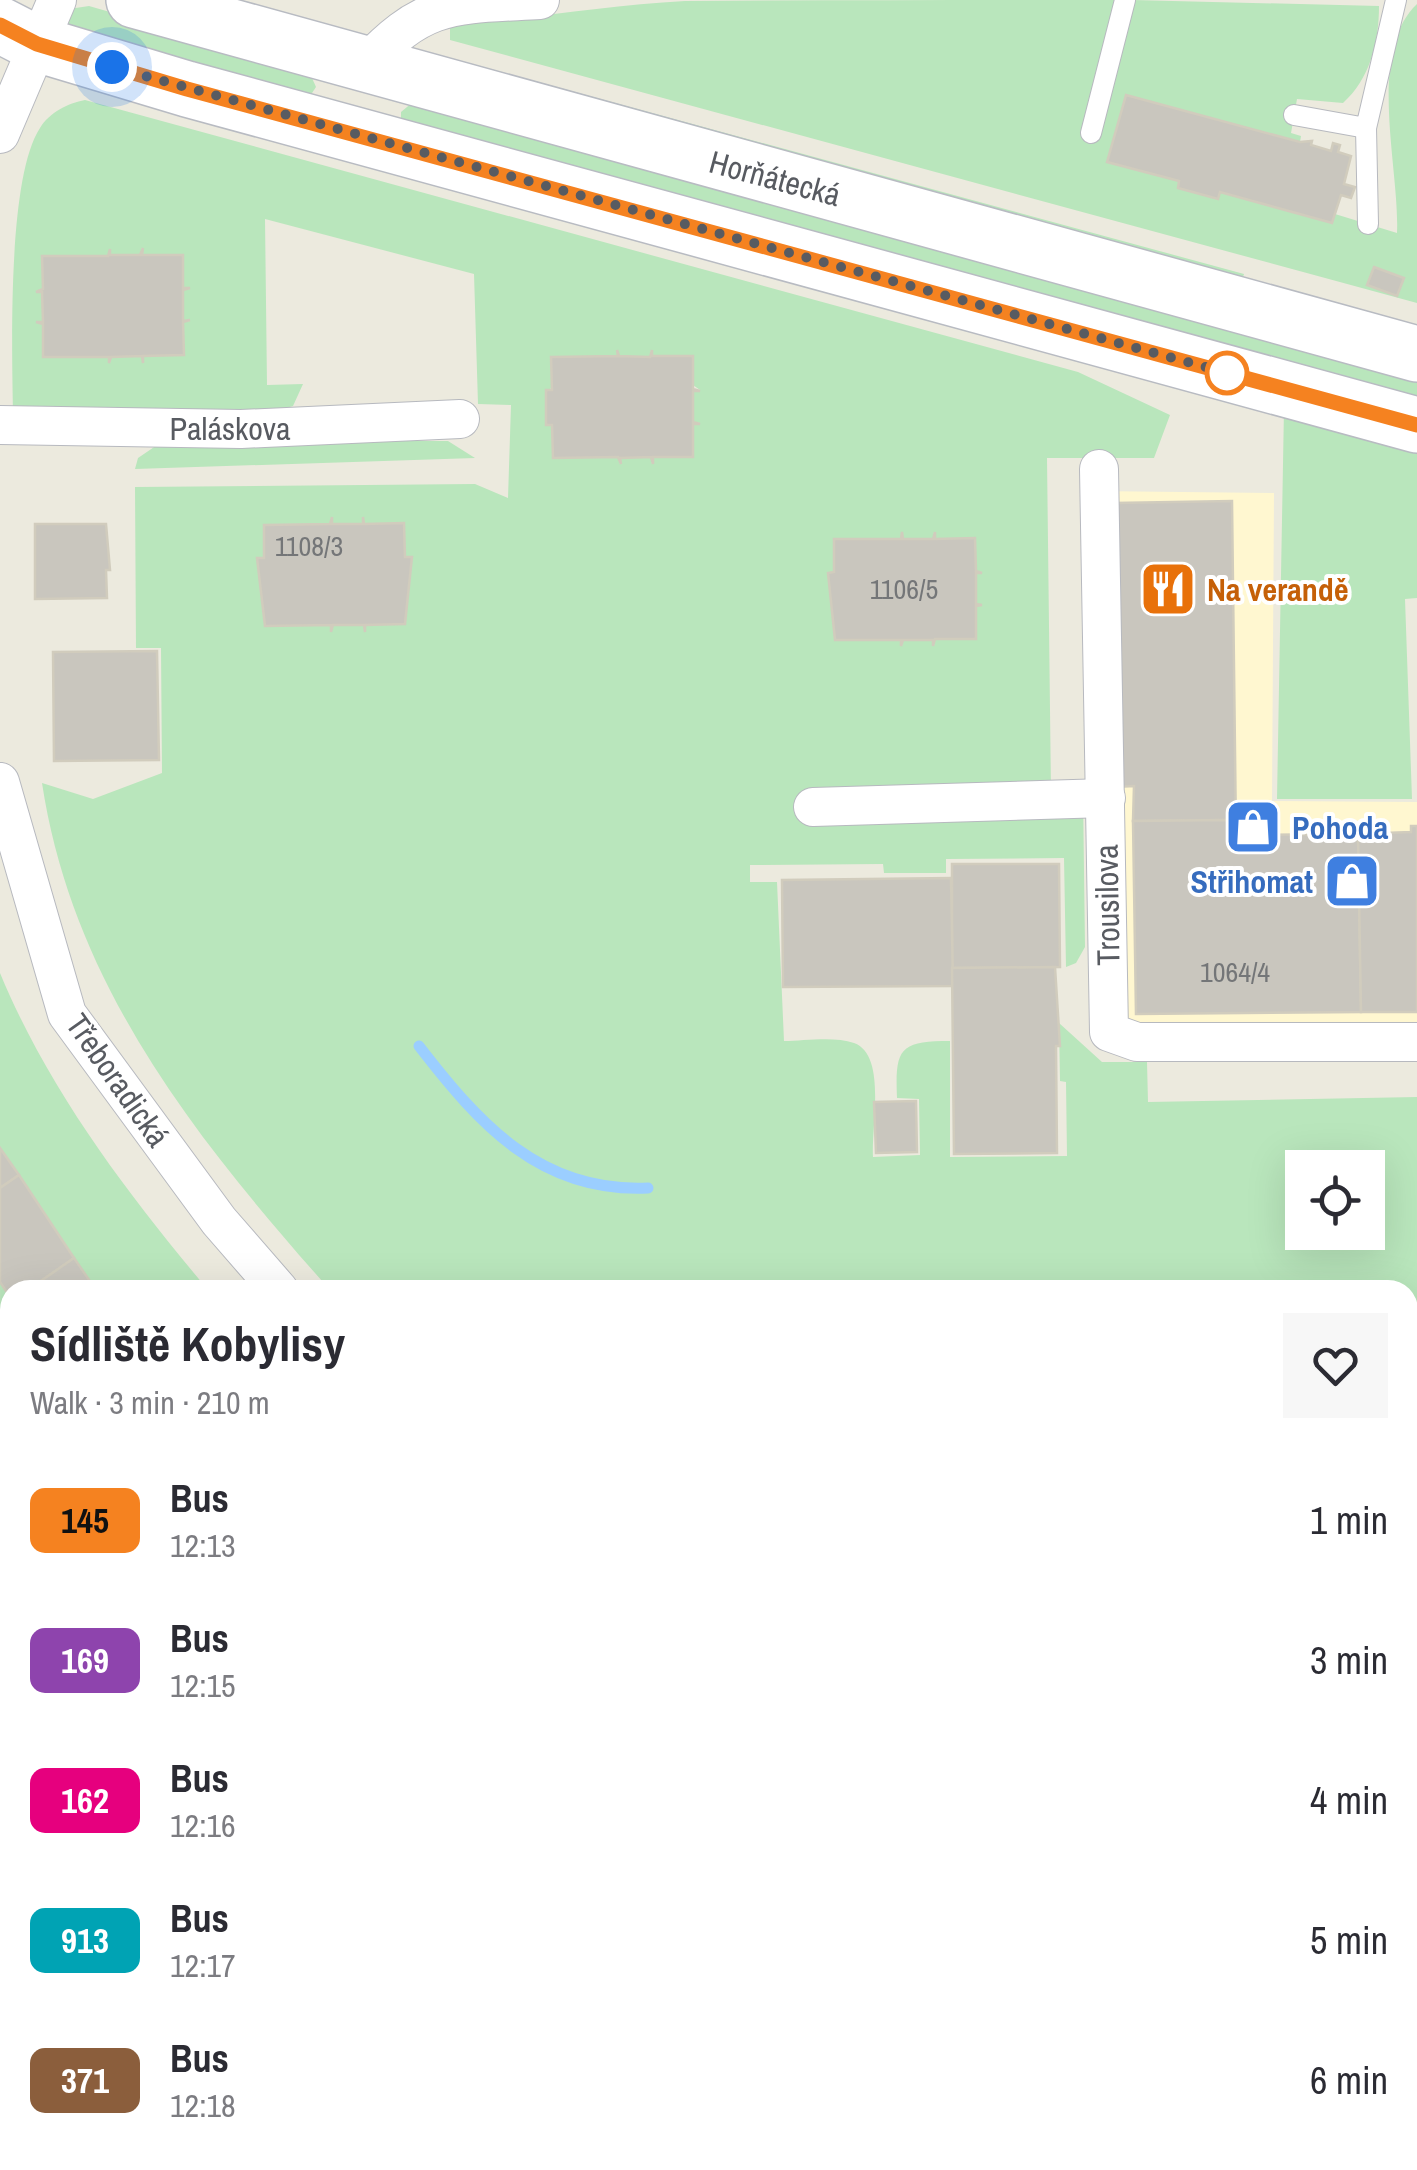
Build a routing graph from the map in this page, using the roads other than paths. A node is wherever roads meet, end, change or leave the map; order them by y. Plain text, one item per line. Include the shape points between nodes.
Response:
1 (134, 0) edge
2 (540, 0) edge
3 (1125, 0) edge
4 (1396, 0) edge
5 (31, 23) edge
6 (366, 65) junction
7 (1294, 115) dead end
8 (1366, 128) junction
9 (348, 132) junction
10 (1091, 133) dead end
11 (0, 134) edge
12 (1368, 224) dead end
13 (1417, 354) edge
14 (460, 419) dead end
15 (0, 425) edge
16 (1417, 425) edge
17 (1100, 469) dead end
18 (0, 782) edge
19 (1106, 798) junction
20 (813, 807) dead end
21 (1417, 1042) edge
22 (270, 1280) edge

1 - 6 main road, Horňátecká
2 - 6 street via 434,6 395,30
3 - 10 lane
4 - 8 lane
5 - 9 main road
5 - 11 street
6 - 9 main road
6 - 13 main road, Horňátecká
7 - 8 lane
8 - 12 lane
9 - 16 main road
14 - 15 street, Paláskova via 241,429
17 - 19 street, Trousilova
18 - 22 street, Třeboradická via 67,1014
19 - 20 street
19 - 21 street, Trousilova via 1108,1032 1137,1042

